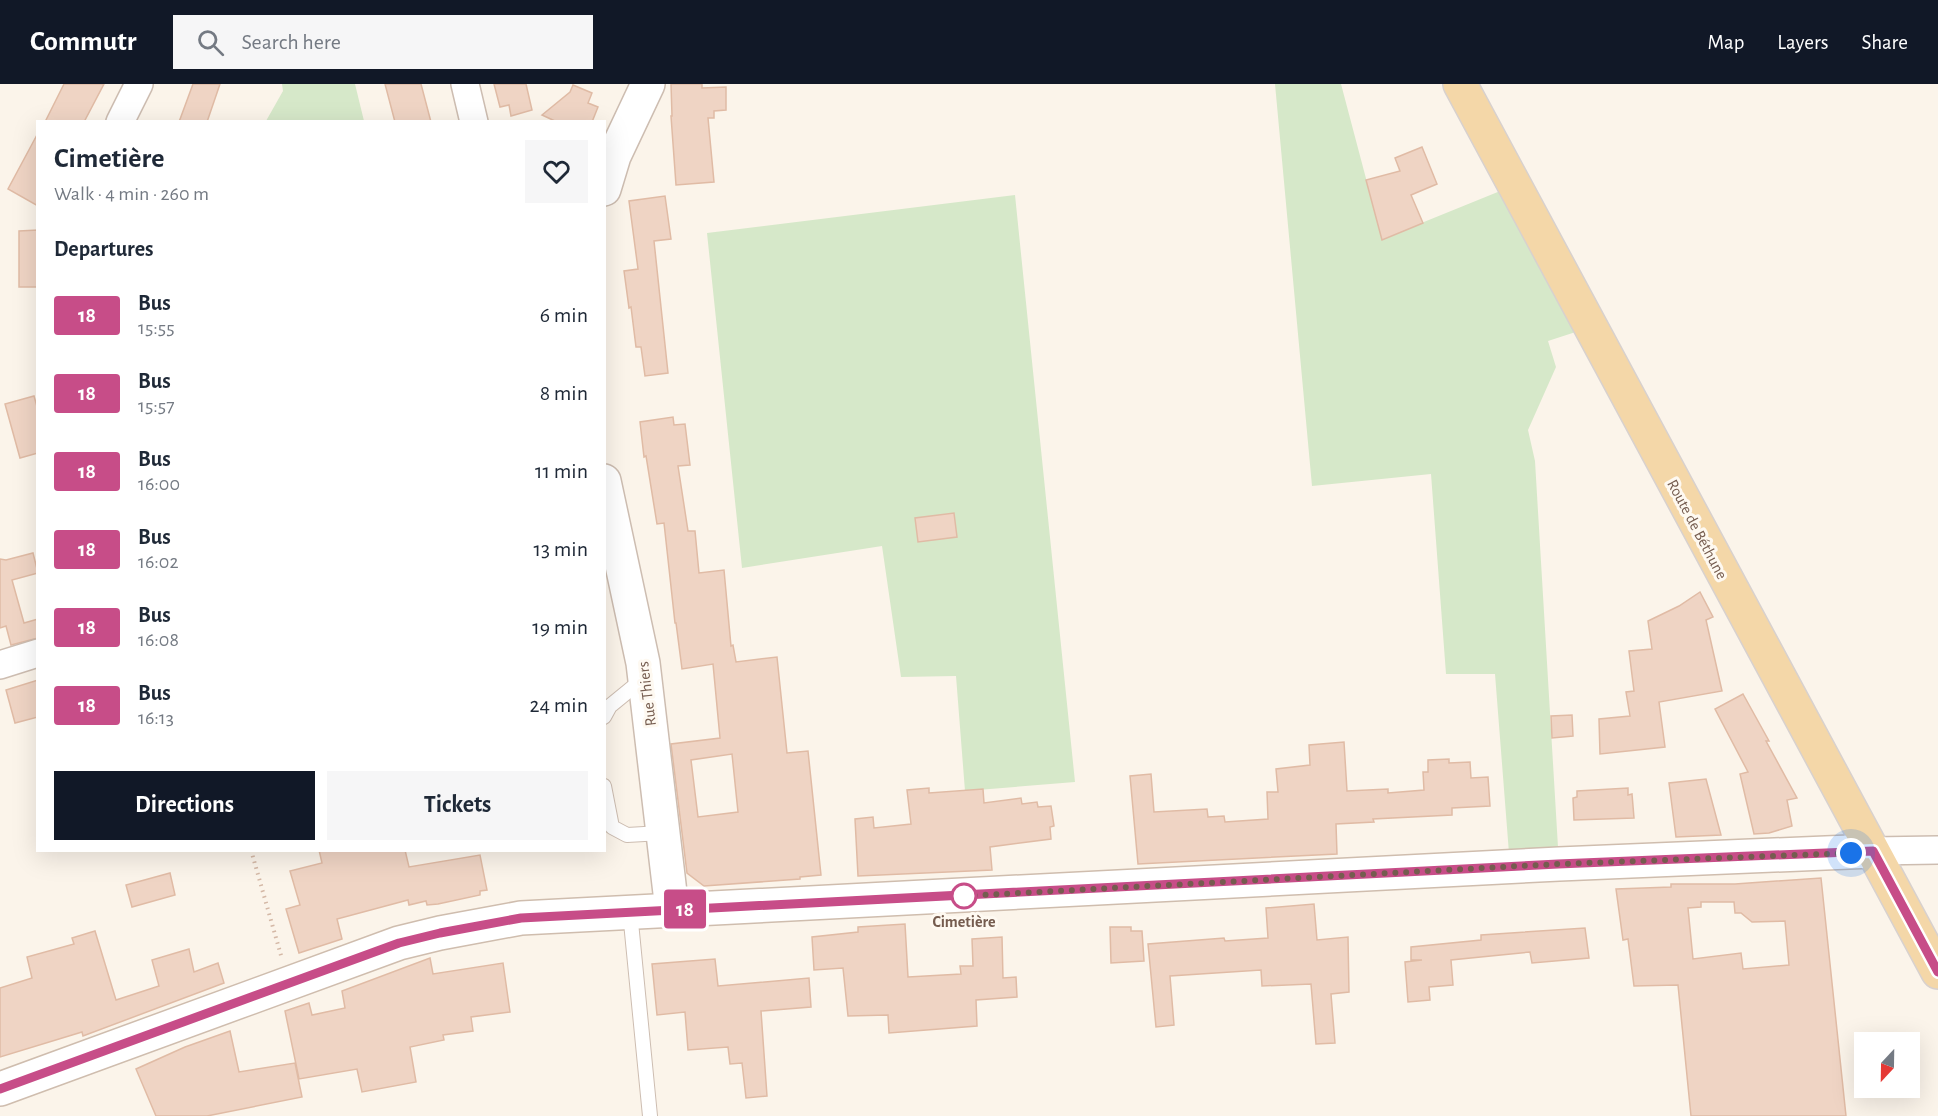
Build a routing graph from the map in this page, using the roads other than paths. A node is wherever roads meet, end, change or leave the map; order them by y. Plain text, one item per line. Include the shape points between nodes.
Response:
1 (139, 84) edge
2 (465, 84) edge
3 (648, 84) edge
4 (1461, 84) edge
5 (121, 120) edge
6 (474, 120) edge
7 (606, 182) edge
8 (606, 491) edge
9 (36, 653) edge
10 (0, 665) edge
11 (645, 678) junction
12 (606, 713) edge
13 (606, 796) edge
14 (662, 833) junction
15 (1938, 850) edge
16 (1873, 851) junction
17 (672, 910) junction
18 (630, 912) junction
19 (1938, 972) edge
20 (0, 1089) edge
21 (650, 1116) edge

1 - 5 street
2 - 6 street
3 - 7 main road via 614,156
4 - 16 main road, Route de Béthune
8 - 11 main road, Rue Thiers
9 - 10 street
11 - 12 lane
11 - 14 main road, Rue Thiers
13 - 14 lane via 612,827 627,835
14 - 17 main road, Rue Thiers
15 - 16 street
16 - 17 main road
16 - 19 main road, Route de Béthune
17 - 18 main road
18 - 20 main road via 521,918 399,943
18 - 21 lane

